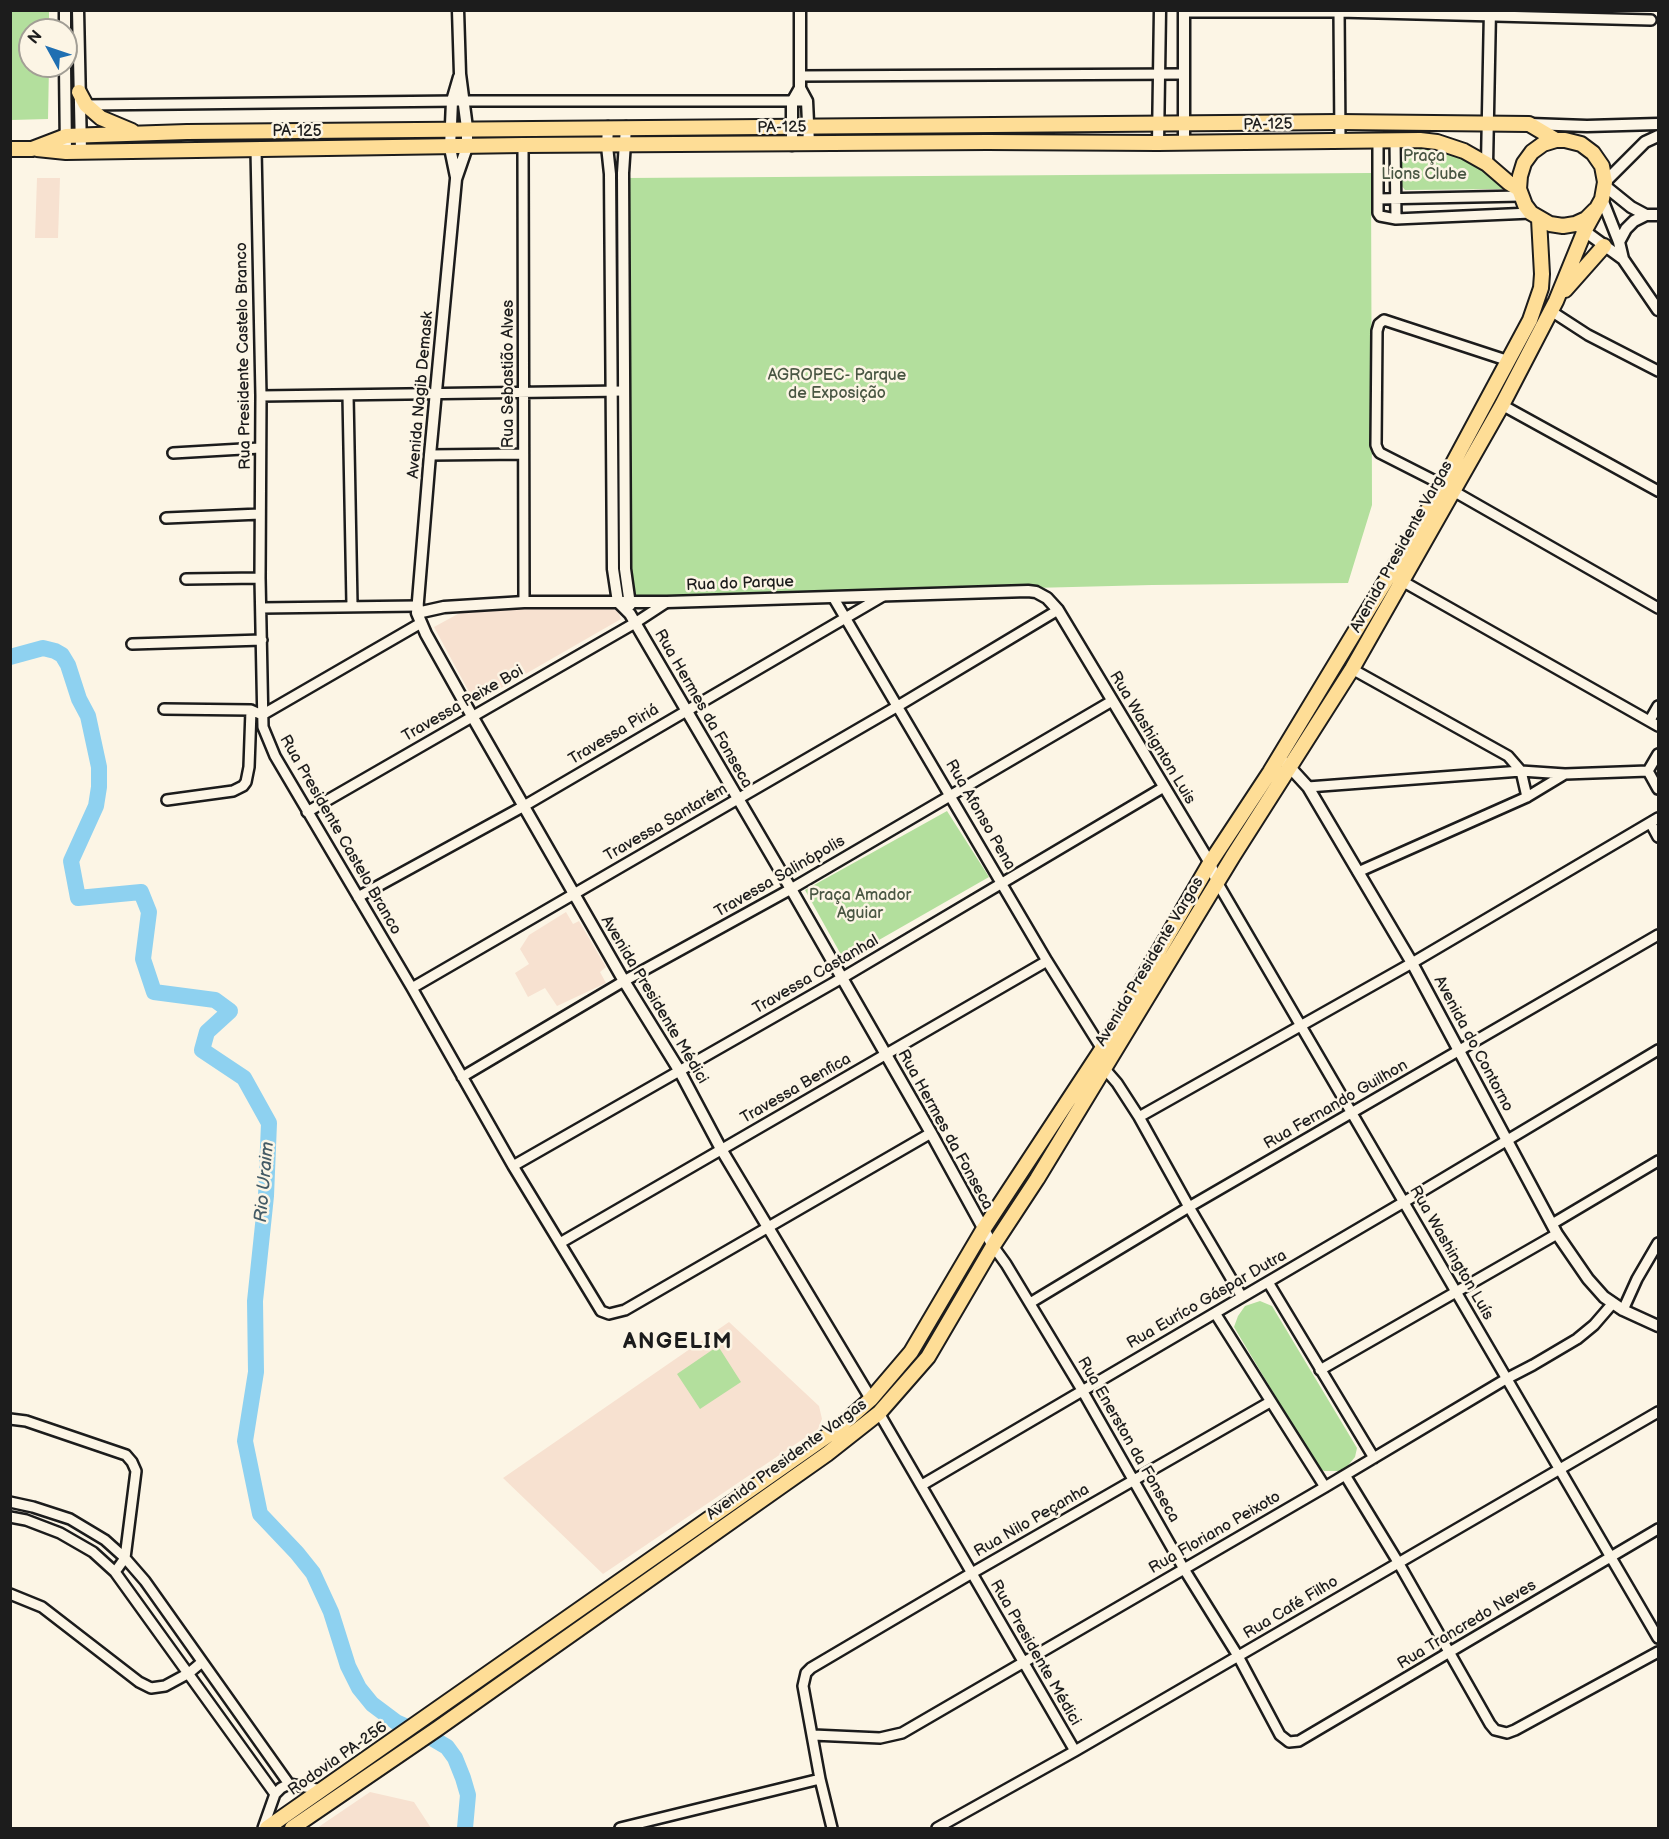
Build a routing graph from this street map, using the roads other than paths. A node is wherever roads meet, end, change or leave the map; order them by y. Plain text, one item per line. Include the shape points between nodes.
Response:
1 (78, 10) edge
2 (87, 10) edge
3 (458, 10) edge
4 (800, 10) edge
5 (1160, 10) edge
6 (1184, 11) edge
7 (1340, 11) edge
8 (1490, 14) edge
9 (1651, 20) dead end
10 (460, 74) junction
11 (1184, 74) junction
12 (1160, 75) junction
13 (800, 76) junction
14 (65, 78) edge
15 (800, 88) junction
16 (82, 98) junction
17 (452, 101) junction
18 (465, 101) junction
19 (807, 101) junction
20 (792, 102) junction
21 (1339, 122) junction
22 (1487, 122) junction
23 (1158, 123) junction
24 (1642, 123) junction
25 (986, 124) junction
26 (1184, 124) junction
27 (1529, 124) junction
28 (1659, 124) edge
29 (792, 126) junction
30 (809, 126) junction
31 (886, 126) junction
32 (1587, 126) junction
33 (608, 127) junction
34 (626, 127) junction
35 (467, 128) junction
36 (451, 129) junction
37 (140, 133) junction
38 (81, 135) junction
39 (66, 136) junction
40 (1659, 136) edge
41 (1378, 140) junction
42 (1395, 140) junction
43 (1561, 140) junction
44 (1340, 141) junction
45 (987, 142) junction
46 (1184, 142) junction
47 (1645, 142) junction
48 (886, 143) junction
49 (1158, 143) junction
50 (809, 144) junction
51 (523, 145) junction
52 (792, 145) junction
53 (607, 146) junction
54 (625, 146) junction
55 (466, 147) junction
56 (256, 148) junction
57 (450, 148) junction
58 (10, 149) edge
59 (32, 149) junction
60 (81, 151) junction
61 (66, 152) junction
62 (1487, 164) junction
63 (456, 179) junction
64 (1520, 192) junction
65 (1602, 194) junction
66 (1396, 198) junction
67 (1378, 199) junction
68 (1646, 215) junction
69 (1659, 215) edge
70 (1535, 216) junction
71 (1396, 219) junction
72 (1580, 227) junction
73 (1619, 242) junction
74 (1604, 246) junction
75 (1623, 259) junction
76 (1553, 306) junction
77 (1659, 310) edge
78 (1509, 361) junction
79 (1659, 371) edge
80 (619, 391) junction
81 (525, 393) junction
82 (436, 394) junction
83 (348, 395) junction
84 (261, 396) junction
85 (1502, 405) junction
86 (260, 448) junction
87 (173, 453) dead end
88 (524, 454) junction
89 (430, 455) junction
90 (1447, 488) junction
91 (1659, 491) edge
92 (260, 514) junction
93 (166, 518) dead end
94 (260, 578) junction
95 (186, 579) dead end
96 (1402, 581) junction
97 (883, 596) junction
98 (833, 597) junction
99 (630, 601) junction
100 (524, 602) junction
101 (618, 602) junction
102 (667, 602) junction
103 (352, 605) junction
104 (261, 608) junction
105 (1659, 608) edge
106 (1058, 610) junction
107 (419, 614) junction
108 (633, 618) junction
109 (845, 618) junction
110 (262, 640) junction
111 (132, 644) dead end
112 (1352, 669) junction
113 (1112, 701) junction
114 (898, 706) junction
115 (1659, 706) edge
116 (164, 708) dead end
117 (251, 710) junction
118 (686, 710) junction
119 (262, 715) junction
120 (472, 716) junction
121 (1654, 723) edge
122 (1659, 754) edge
123 (1284, 762) junction
124 (1521, 771) junction
125 (1648, 771) junction
126 (1565, 774) junction
127 (1164, 787) junction
128 (1308, 787) junction
129 (1659, 789) edge
130 (951, 795) junction
131 (1527, 797) junction
132 (738, 799) junction
133 (166, 800) dead end
134 (524, 806) junction
135 (307, 812) junction
136 (1655, 821) edge
137 (1659, 837) edge
138 (1210, 863) junction
139 (1358, 872) junction
140 (1217, 882) junction
141 (1002, 884) junction
142 (791, 889) junction
143 (574, 894) junction
144 (358, 897) junction
145 (1659, 935) edge
146 (1047, 960) junction
147 (1412, 963) junction
148 (842, 978) junction
149 (624, 981) junction
150 (412, 988) junction
151 (1300, 1025) junction
152 (1102, 1049) junction
153 (1460, 1050) junction
154 (1659, 1050) edge
155 (886, 1055) junction
156 (1104, 1068) junction
157 (679, 1070) junction
158 (462, 1077) junction
159 (1352, 1113) junction
160 (1139, 1117) junction
161 (931, 1132) junction
162 (1508, 1140) junction
163 (721, 1149) junction
164 (1659, 1161) edge
165 (513, 1166) junction
166 (1404, 1202) junction
167 (1189, 1207) junction
168 (768, 1225) junction
169 (1555, 1229) junction
170 (983, 1230) junction
171 (560, 1243) junction
172 (1659, 1243) edge
173 (993, 1246) junction
174 (1268, 1282) junction
175 (1456, 1293) junction
176 (1242, 1297) junction
177 (1030, 1303) junction
178 (1613, 1303) junction
179 (1623, 1310) junction
180 (1215, 1313) junction
181 (1659, 1326) edge
182 (1320, 1370) junction
183 (1506, 1379) junction
184 (1082, 1390) junction
185 (871, 1399) junction
186 (1270, 1402) junction
187 (1659, 1412) edge
188 (879, 1413) junction
189 (10, 1419) edge
190 (1374, 1458) junction
191 (1560, 1470) junction
192 (1345, 1475) junction
193 (1134, 1479) junction
194 (922, 1485) junction
195 (1325, 1487) junction
196 (10, 1502) edge
197 (10, 1517) edge
198 (1659, 1529) edge
199 (1610, 1557) junction
200 (125, 1558) junction
201 (1398, 1562) junction
202 (1184, 1569) junction
203 (115, 1572) junction
204 (972, 1573) junction
205 (10, 1594) edge
206 (593, 1610) junction
207 (569, 1626) junction
208 (1659, 1638) edge
209 (1659, 1652) edge
210 (1450, 1653) junction
211 (1238, 1656) junction
212 (202, 1662) junction
213 (1023, 1662) junction
214 (189, 1673) junction
215 (428, 1718) joint
216 (248, 1726) junction
217 (437, 1729) joint
218 (813, 1735) junction
219 (234, 1736) junction
220 (1289, 1742) joint
221 (1075, 1751) junction
222 (820, 1779) junction
223 (289, 1784) junction
224 (322, 1790) junction
225 (275, 1794) junction
226 (958, 1818) junction
227 (265, 1828) edge
228 (292, 1828) edge
229 (620, 1828) edge
230 (832, 1828) edge
231 (937, 1828) edge
232 (957, 1828) edge

1 - 2 street
1 - 16 street
3 - 10 street
4 - 13 street
5 - 12 street
6 - 7 street
6 - 11 street
7 - 8 street
7 - 21 street
8 - 9 street
8 - 22 street
10 - 17 street, Avenida Nagib Demask
10 - 18 street, Avenida Nagib Demask
11 - 12 street
11 - 26 street
12 - 13 street
12 - 23 street
13 - 15 street
14 - 39 street
15 - 19 street
15 - 20 street
16 - 17 street
16 - 37 main road via 101,118
16 - 38 street
17 - 18 street
17 - 36 street, Avenida Nagib Demask
18 - 20 street
18 - 35 street, Avenida Nagib Demask
19 - 20 street
19 - 30 street
20 - 29 street
21 - 22 main road, PA-125
21 - 26 main road, PA-125
21 - 44 street
22 - 27 main road, PA-125
22 - 62 street
23 - 25 main road, PA-125
23 - 26 main road, PA-125
23 - 49 street
24 - 28 street, PA-125
24 - 32 street, PA-125
24 - 47 street via 1648,132
25 - 31 main road, PA-125
25 - 45 main road
26 - 46 street
27 - 32 street, PA-125
27 - 43 main road, PA-125
29 - 30 main road, PA-125
29 - 34 main road, PA-125
29 - 52 street
30 - 31 main road, PA-125
30 - 50 street
31 - 48 main road
32 - 43 street, PA-125
33 - 34 main road, PA-125
33 - 35 main road, PA-125
33 - 53 street
34 - 54 street
35 - 36 main road, PA-125
35 - 55 street, Avenida Nagib Demask
36 - 37 main road, PA-125
36 - 57 street, Avenida Nagib Demask
37 - 38 main road, PA-125
38 - 39 main road, PA-125
38 - 60 street
39 - 59 main road, PA-125
39 - 61 street
40 - 47 street
41 - 42 main road, PA-125 / PA-125
41 - 44 main road, PA-125 / PA-125
41 - 67 street
42 - 62 main road, PA-125 / PA-125 via 1437,142
42 - 66 street
43 - 64 main road, PA-125 via 1538,148 1524,163
43 - 65 main road, PA-125 via 1581,144 1593,153 1602,166
44 - 46 main road, PA-125 / PA-125
45 - 48 main road, PA-125 / PA-125
45 - 49 main road, PA-125 / PA-125
46 - 49 main road, PA-125 / PA-125
47 - 65 street
48 - 50 main road, PA-125 / PA-125
50 - 52 main road, PA-125 / PA-125
51 - 53 main road, PA-125 / PA-125
51 - 55 main road, PA-125 / PA-125
51 - 81 street, Rua Sebastião Alves
52 - 54 main road, PA-125 / PA-125
53 - 54 main road, PA-125 / PA-125
53 - 80 street
54 - 80 street
55 - 57 main road, PA-125 / PA-125
55 - 63 street, Avenida Nagib Demask
56 - 57 main road, PA-125 / PA-125
56 - 60 main road, PA-125 / PA-125
56 - 84 street, Rua Presidente Castelo Branco
57 - 63 street, Avenida Nagib Demask
58 - 59 main road, PA-125
59 - 61 main road, PA-125 / PA-125
60 - 61 main road, PA-125 / PA-125
62 - 64 main road, PA-125 / PA-125
63 - 82 street, Avenida Nagib Demask
64 - 66 street
64 - 70 main road, PA-125
65 - 68 street
65 - 72 main road
65 - 73 street
66 - 67 street
66 - 71 street
67 - 71 street via 1380,216
68 - 69 street
68 - 73 street via 1629,225
70 - 71 street
70 - 72 main road via 1556,225
70 - 78 main road, Avenida Presidente Vargas via 1541,288
72 - 74 street
72 - 76 main road, Avenida Presidente Vargas
73 - 75 street
74 - 75 street
74 - 76 main road
75 - 77 street
76 - 79 street via 1588,335
76 - 85 main road, Avenida Presidente Vargas
78 - 90 main road, Avenida Presidente Vargas
78 - 90 street via 1384,320 1379,324 1376,445 1380,453
80 - 81 street
80 - 99 street via 625,569
80 - 101 street via 613,569
81 - 82 street
81 - 88 street, Rua Sebastião Alves
82 - 83 street
82 - 89 street, Avenida Nagib Demask
83 - 84 street
83 - 103 street
84 - 86 street, Rua Presidente Castelo Branco
85 - 90 main road, Avenida Presidente Vargas
85 - 91 street
86 - 87 street
86 - 92 street, Rua Presidente Castelo Branco
88 - 89 street
88 - 100 street, Rua Sebastião Alves
89 - 107 street, Avenida Nagib Demask
90 - 96 main road, Avenida Presidente Vargas
90 - 105 street
90 - 123 main road, Avenida Presidente Vargas via 1422,521
92 - 93 street
92 - 94 street, Rua Presidente Castelo Branco
94 - 95 street
94 - 104 street, Rua Presidente Castelo Branco
96 - 112 main road, Avenida Presidente Vargas
96 - 121 street
97 - 98 street, Rua do Parque
97 - 106 street, Rua do Parque via 1028,591 1042,595
97 - 109 street, Travessa Piriá
98 - 102 street, Rua do Parque
98 - 109 street, Rua Afonso Pena
99 - 101 street, Rua do Parque
99 - 102 street, Rua do Parque
99 - 108 street
100 - 101 street, Rua do Parque
100 - 107 street, Rua do Parque via 444,607
101 - 108 street, Rua Hermes da Fonseca
102 - 108 street, Travessa Peixe Boi
103 - 104 street
103 - 107 street
104 - 110 street, Rua Presidente Castelo Branco
106 - 113 street, Rua Washignton Luis
106 - 114 street, Travessa Santarém
107 - 119 street
107 - 120 street, Avenida Presidente Médici
108 - 118 street, Rua Hermes da Fonseca
108 - 120 street, Travessa Peixe Boi
109 - 114 street, Rua Afonso Pena
109 - 118 street, Travessa Piriá
110 - 111 street
110 - 119 street, Rua Presidente Castelo Branco
112 - 123 main road, Avenida Presidente Vargas
112 - 124 street via 1508,756
113 - 127 street, Rua Washignton Luis
113 - 130 street, Travessa Salinópolis
114 - 130 street, Rua Afonso Pena
114 - 132 street, Travessa Santarém
115 - 121 street
116 - 117 street
117 - 119 street
117 - 133 street via 249,767 243,786 233,791
118 - 132 street, Rua Hermes da Fonseca
118 - 134 street, Travessa Piriá
119 - 135 street, Rua Presidente Castelo Branco via 271,748
120 - 134 street, Avenida Presidente Médici
120 - 135 street, Travessa Peixe Boi
122 - 125 street
123 - 128 street, Avenida do Contorno
123 - 138 main road, Avenida Presidente Vargas
123 - 140 main road, Avenida Presidente Vargas
124 - 126 street
124 - 128 street
124 - 131 street
125 - 126 street
125 - 129 street
126 - 131 street
127 - 138 street, Rua Washignton Luis
127 - 141 street, Travessa Castanhal
128 - 139 street, Avenida do Contorno
130 - 141 street, Rua Afonso Pena
130 - 142 street, Travessa Salinópolis
131 - 139 street
132 - 142 street, Rua Hermes da Fonseca
132 - 143 street, Travessa Santarém
134 - 143 street, Avenida Presidente Médici
134 - 144 street, Travessa Piriá
135 - 144 street, Rua Presidente Castelo Branco
136 - 137 street
136 - 147 street
138 - 140 street, Rua Washignton Luis
138 - 152 main road, Avenida Presidente Vargas
139 - 147 street, Avenida do Contorno
140 - 151 street, Rua Washington Luís
140 - 156 main road, Avenida Presidente Vargas
141 - 146 street, Rua Afonso Pena
141 - 148 street, Travessa Castanhal
142 - 148 street, Rua Hermes da Fonseca
142 - 149 street, Travessa Salinópolis
143 - 149 street, Avenida Presidente Médici
143 - 150 street, Travessa Santarém
144 - 150 street, Rua Presidente Castelo Branco
145 - 153 street, Rua Fernando Guilhon
146 - 152 street, Rua Afonso Pena
146 - 155 street, Travessa Benfica
147 - 151 street
147 - 153 street, Avenida do Contorno
148 - 155 street, Rua Hermes da Fonseca
148 - 157 street, Travessa Castanhal
149 - 157 street, Avenida Presidente Médici
149 - 158 street, Travessa Salinópolis
150 - 158 street, Rua Presidente Castelo Branco
151 - 159 street, Rua Washington Luís
151 - 160 street
152 - 170 main road, Avenida Presidente Vargas
153 - 159 street, Rua Fernando Guilhon
153 - 162 street, Avenida do Contorno
154 - 162 street, Rua Euríco Gáspar Dutra
155 - 161 street, Rua Hermes da Fonseca
155 - 163 street, Travessa Benfica
156 - 160 street
156 - 173 main road, Avenida Presidente Vargas
157 - 163 street, Avenida Presidente Médici
157 - 165 street, Travessa Castanhal
158 - 165 street, Rua Presidente Castelo Branco
159 - 166 street, Rua Washington Luís
159 - 167 street, Rua Fernando Guilhon
160 - 167 street
161 - 168 street
161 - 170 street, Rua Hermes da Fonseca
162 - 166 street, Rua Euríco Gáspar Dutra
162 - 169 street, Avenida do Contorno
163 - 168 street, Avenida Presidente Médici
163 - 171 street, Travessa Benfica
164 - 169 street
165 - 171 street, Rua Presidente Castelo Branco
166 - 174 street, Rua Euríco Gáspar Dutra
166 - 175 street, Rua Washington Luís
167 - 176 street
167 - 177 street, Rua Fernando Guilhon
168 - 171 street, Rua Presidente Castelo Branco via 625,1310 609,1314 601,1311
168 - 185 street, Avenida Presidente Médici
169 - 175 street
169 - 178 street, Avenida do Contorno via 1588,1279
170 - 173 street, Rua Hermes da Fonseca
170 - 185 main road, Avenida Presidente Vargas via 911,1352
172 - 179 street via 1636,1279
173 - 177 street, Rua Enerston da Fonseca
173 - 188 main road, Avenida Presidente Vargas via 928,1357
174 - 176 street, Rua Euríco Gáspar Dutra
174 - 182 street
175 - 182 street
175 - 183 street, Rua Washington Luís
176 - 180 street, Rua Euríco Gáspar Dutra
177 - 184 street, Rua Enerston da Fonseca
178 - 179 street, Avenida do Contorno
178 - 183 street, Rua Floriano Peixoto via 1577,1339
179 - 181 street, Avenida do Contorno
180 - 184 street, Rua Euríco Gáspar Dutra
180 - 186 street
182 - 190 street
183 - 190 street, Rua Floriano Peixoto
183 - 191 street, Rua Washington Luís
184 - 193 street, Rua Enerston da Fonseca
184 - 194 street, Rua Euríco Gáspar Dutra
185 - 206 main road, Avenida Presidente Vargas via 837,1429
186 - 193 street, Rua Nilo Peçanha
186 - 195 street
187 - 191 street, Rua Café Filho
188 - 194 street, Rua Presidente Médici
188 - 206 main road, Avenida Presidente Vargas via 818,1460
189 - 200 street via 126,1455 132,1462 136,1471
190 - 192 street, Rua Floriano Peixoto
191 - 199 street, Rua Washington Luís
191 - 201 street, Rua Café Filho
192 - 195 street, Rua Floriano Peixoto
192 - 201 street
193 - 202 street, Rua Enerston da Fonseca
193 - 204 street, Rua Nilo Peçanha
194 - 204 street, Rua Presidente Médici
195 - 202 street, Rua Floriano Peixoto
196 - 200 street via 70,1519 105,1540
197 - 203 street via 60,1533 93,1552
198 - 199 street, Rua Trancredo Neves
199 - 208 street, Rua Washington Luís
199 - 210 street, Rua Trancredo Neves
200 - 203 street
200 - 212 street
201 - 210 street
201 - 211 street, Rua Café Filho
202 - 211 street, Rua Enerston da Fonseca
202 - 213 street, Rua Floriano Peixoto
203 - 214 street
204 - 213 street, Rua Presidente Médici
204 - 218 street, Rua Nilo Peçanha via 806,1673 803,1686
205 - 214 street via 42,1607 67,1624 139,1683 151,1688 165,1686
206 - 207 main road, Avenida Presidente Vargas
207 - 215 main road, Avenida Presidente Vargas
207 - 217 main road, Avenida Presidente Vargas
209 - 210 street via 1515,1730 1500,1732 1490,1724
210 - 220 street, Rua Trancredo Neves via 1299,1741
211 - 220 street, Rua Enerston da Fonseca via 1280,1735
211 - 221 street, Rua Café Filho
212 - 214 street
212 - 216 street
213 - 218 street, Rua Floriano Peixoto via 902,1733 880,1738
213 - 221 street, Rua Presidente Médici
214 - 219 street
215 - 224 main road, Rodovia PA-256
216 - 219 street
216 - 223 street
217 - 228 main road, Rodovia PA-256
218 - 222 street
219 - 225 street
221 - 226 street, Rua Café Filho
222 - 229 street
222 - 230 street
223 - 224 street
223 - 225 street
224 - 227 main road, Rodovia PA-256
225 - 227 street
226 - 231 street, Rua Café Filho
226 - 232 street

